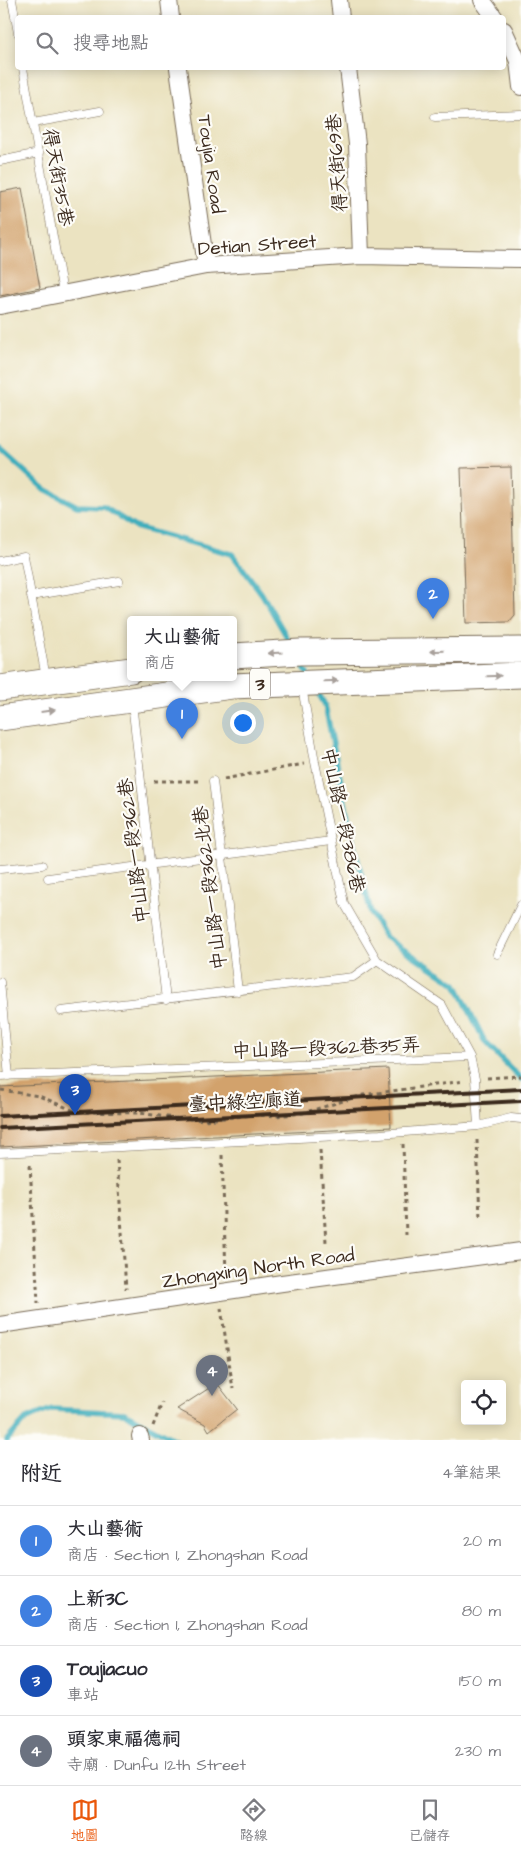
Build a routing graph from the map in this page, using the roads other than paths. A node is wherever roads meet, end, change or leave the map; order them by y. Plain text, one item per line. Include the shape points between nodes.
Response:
1 (12, 0) edge
2 (169, 0) edge
3 (339, 0) edge
4 (482, 0) edge
5 (171, 15) edge
6 (341, 15) edge
7 (492, 15) edge
8 (15, 16) edge
9 (506, 34) edge
10 (23, 70) edge
11 (178, 70) edge
12 (348, 70) edge
13 (521, 87) edge
14 (100, 111) dead end
15 (521, 114) edge
16 (435, 117) dead end
17 (33, 123) junction
18 (39, 153) junction
19 (0, 161) edge
20 (362, 256) junction
21 (521, 259) edge
22 (206, 266) junction
23 (63, 293) junction
24 (0, 306) edge
25 (0, 560) edge
26 (119, 581) dead end
27 (31, 596) junction
28 (521, 650) edge
29 (237, 656) edge
30 (127, 671) edge
31 (521, 675) edge
32 (301, 682) junction
33 (47, 683) junction
34 (0, 688) edge
35 (131, 699) junction
36 (0, 718) edge
37 (213, 781) road end
38 (331, 841) junction
39 (222, 855) junction
40 (42, 865) dead end
41 (151, 865) junction
42 (0, 869) edge
43 (48, 878) dead end
44 (521, 905) edge
45 (496, 954) dead end
46 (377, 960) junction
47 (0, 982) edge
48 (238, 991) junction
49 (166, 1000) junction
50 (61, 1011) dead end
51 (470, 1057) junction
52 (0, 1076) edge
53 (9, 1076) junction
54 (521, 1119) edge
55 (478, 1126) junction
56 (0, 1153) edge
57 (521, 1251) edge
58 (0, 1325) edge

1 - 8 lane
2 - 5 street
3 - 6 street
4 - 7 street
9 - 13 street via 518,61
10 - 17 lane, 得天街35巷
11 - 22 street, Toujia Road
12 - 20 street, 得天街69巷 via 357,144
14 - 17 lane
15 - 16 lane
17 - 18 lane, 得天街35巷
18 - 19 lane
18 - 23 lane, 得天街35巷
20 - 21 street, Detian Street
20 - 22 street, Detian Street
22 - 23 street, Detian Street
23 - 24 street, Detian Street
25 - 27 lane via 24,556
26 - 27 lane
27 - 33 lane
28 -> 29 main road, 3
30 - 33 main road
32 -> 31 main road, 3
32 - 35 main road, 3 via 232,686
32 - 38 lane, 中山路一段386巷
33 - 34 main road
36 -> 35 main road, 3
35 - 41 lane, 中山路一段362巷
37 - 39 lane, 中山路一段362北巷
38 - 39 lane
38 - 46 lane, 中山路一段386巷 via 344,903
39 - 41 lane
39 - 48 lane, 中山路一段362北巷
40 - 42 lane
41 - 43 lane
41 - 49 lane, 中山路一段362巷
44 - 45 lane
46 - 48 lane via 353,977
46 - 51 lane, 中山路一段386巷 via 442,1005
47 - 53 lane
48 - 49 lane
49 - 50 lane
51 - 53 lane, 中山路一段362巷35弄
51 - 55 lane, 中山路一段386巷
52 - 53 lane, 中山路一段362巷35弄
54 - 55 lane via 511,1118
55 - 56 lane
57 - 58 street, Zhongxing North Road

